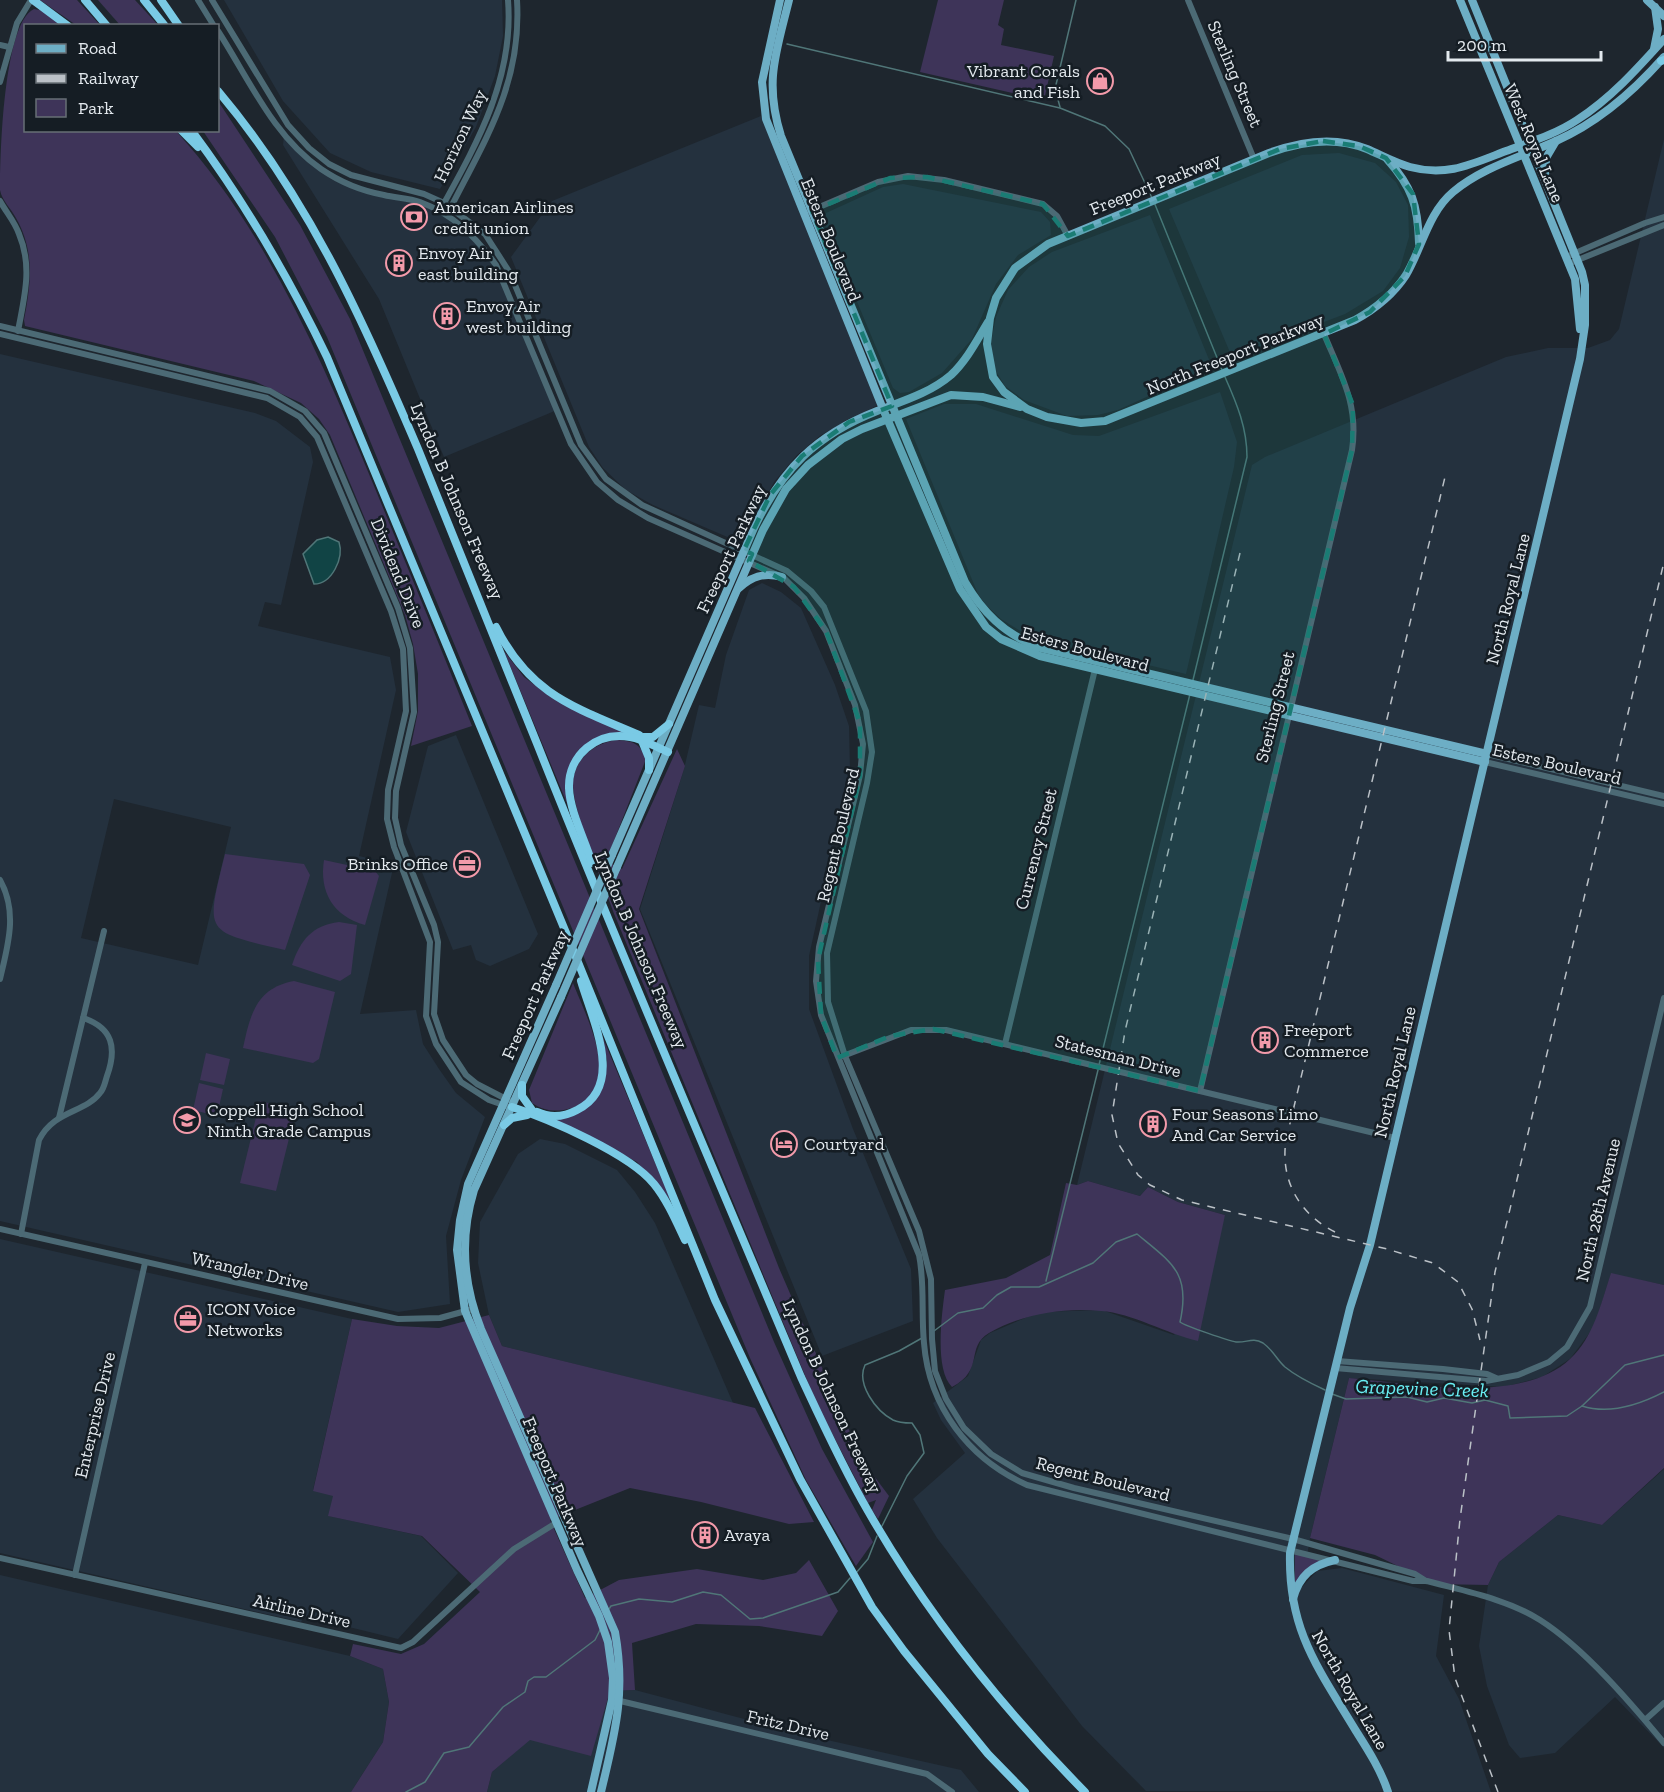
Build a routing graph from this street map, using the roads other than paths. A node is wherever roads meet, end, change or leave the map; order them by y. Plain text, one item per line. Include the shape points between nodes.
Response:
1 (32, 0) edge
2 (85, 0) edge
3 (144, 0) edge
4 (161, 0) edge
5 (198, 0) edge
6 (212, 0) edge
7 (508, 0) edge
8 (517, 0) edge
9 (780, 0) edge
10 (789, 0) edge
11 (1188, 0) edge
12 (1472, 0) edge
13 (1647, 0) edge
14 (1461, 2) edge
15 (1654, 7) junction
16 (1664, 16) edge
17 (65, 24) edge
18 (105, 24) edge
19 (163, 24) edge
20 (178, 24) edge
21 (213, 24) edge
22 (219, 33) edge
23 (1664, 39) edge
24 (0, 45) edge
25 (9, 47) junction
26 (1654, 50) junction
27 (1663, 59) edge
28 (0, 82) edge
29 (499, 87) junction
30 (508, 89) junction
31 (1617, 89) junction
32 (219, 92) edge
33 (1623, 97) junction
34 (774, 129) junction
35 (183, 132) edge
36 (192, 132) edge
37 (1556, 141) junction
38 (1530, 147) junction
39 (1521, 151) junction
40 (1386, 158) junction
41 (1254, 159) junction
42 (214, 161) junction
43 (1545, 181) junction
44 (0, 201) edge
45 (447, 205) junction
46 (439, 211) junction
47 (808, 212) junction
48 (447, 215) junction
49 (1664, 217) edge
50 (1664, 225) edge
51 (1068, 236) junction
52 (1419, 244) junction
53 (1571, 259) junction
54 (990, 318) junction
55 (0, 326) edge
56 (18, 330) junction
57 (0, 334) edge
58 (1324, 334) junction
59 (16, 338) junction
60 (892, 406) junction
61 (883, 409) junction
62 (1027, 409) junction
63 (892, 417) junction
64 (815, 444) junction
65 (796, 478) junction
66 (353, 502) junction
67 (346, 506) junction
68 (742, 554) junction
69 (751, 557) junction
70 (466, 564) junction
71 (782, 577) junction
72 (736, 591) junction
73 (1096, 665) junction
74 (1289, 711) junction
75 (669, 724) junction
76 (642, 739) junction
77 (659, 746) junction
78 (669, 750) junction
79 (1486, 758) junction
80 (649, 770) junction
81 (1571, 774) junction
82 (1569, 782) junction
83 (1664, 796) edge
84 (1664, 804) edge
85 (415, 879) junction
86 (0, 880) edge
87 (408, 882) junction
88 (104, 931) dead end
89 (569, 940) junction
90 (434, 942) junction
91 (627, 959) junction
92 (0, 979) edge
93 (1664, 998) edge
94 (83, 1018) junction
95 (1005, 1044) junction
96 (844, 1056) junction
97 (837, 1058) junction
98 (522, 1084) junction
99 (1200, 1091) junction
100 (509, 1104) junction
101 (531, 1113) junction
102 (60, 1118) junction
103 (504, 1125) junction
104 (1395, 1138) junction
105 (882, 1147) junction
106 (874, 1150) junction
107 (465, 1212) junction
108 (0, 1229) edge
109 (21, 1234) junction
110 (146, 1263) junction
111 (715, 1300) junction
112 (469, 1310) junction
113 (1336, 1365) junction
114 (1443, 1369) junction
115 (932, 1372) junction
116 (1443, 1378) junction
117 (1496, 1378) junction
118 (940, 1396) junction
119 (561, 1521) junction
120 (1293, 1539) junction
121 (1291, 1549) junction
122 (0, 1558) edge
123 (1335, 1560) junction
124 (75, 1575) junction
125 (1427, 1581) junction
126 (589, 1583) junction
127 (1292, 1603) junction
128 (616, 1700) junction
129 (1664, 1703) edge
130 (1646, 1720) junction
131 (1030, 1734) junction
132 (1664, 1743) edge
133 (988, 1754) junction
134 (591, 1792) edge
135 (601, 1792) edge
136 (952, 1792) edge
137 (1020, 1792) edge
138 (1025, 1792) edge
139 (1085, 1792) edge
140 (1093, 1792) edge
141 (1388, 1792) edge

1 - 17 highway
1 - 25 street via 17,23
2 - 18 highway
3 - 19 highway
4 - 20 highway
5 - 21 street
6 - 45 street, Regent Boulevard via 288,125 309,148 351,175 424,194
7 - 29 street, Horizon Way via 509,36
8 - 30 street, Horizon Way via 518,37
9 - 34 main road, Esters Boulevard via 762,82 763,105
10 - 34 main road, Esters Boulevard via 771,80
11 - 41 street, Sterling Street
12 - 14 main road
12 - 38 main road, West Royal Lane
13 - 15 main road
14 - 39 main road, West Royal Lane
15 - 16 main road
15 - 26 main road via 1658,29
22 - 46 street, Regent Boulevard via 275,123 320,168 353,186 420,202
23 - 26 main road
24 - 25 street
25 - 28 street
26 - 31 main road
27 - 33 main road
29 - 30 street
29 - 45 street, Horizon Way
30 - 45 street, Horizon Way via 493,128
31 - 33 main road
31 - 38 main road via 1576,121
32 - 70 highway, Lyndon B Johnson Freeway via 256,136 318,233 382,365
33 - 37 main road
34 - 47 main road, Esters Boulevard
35 - 42 highway
36 - 42 highway
37 - 38 main road
37 - 43 main road via 1546,158
38 - 39 main road
38 - 43 main road, North Royal Lane
39 - 40 main road via 1442,172 1408,167
39 - 52 main road via 1452,193
39 - 53 main road, West Royal Lane
40 - 41 main road, Freeport Parkway via 1359,146 1323,141 1290,146
40 - 52 main road via 1413,194
41 - 51 main road, Freeport Parkway
42 - 89 highway via 292,288 327,357
43 - 53 main road, North Royal Lane
44 - 56 street via 19,232 25,253 28,275
45 - 46 street, Horizon Way
45 - 48 street, Horizon Way
45 - 68 street, Regent Boulevard via 485,234 510,273 575,431 594,465 634,500
46 - 48 street, Regent Boulevard
47 - 51 street via 890,178 927,177 1043,204 1057,216
47 - 60 main road, Esters Boulevard
47 - 61 main road, Esters Boulevard
48 - 68 street, Regent Boulevard via 475,238 496,265 571,444 597,482 642,515
49 - 53 street
50 - 53 street
51 - 54 main road, Freeport Parkway via 1035,251 1016,268 996,298
52 - 58 main road, North Freeport Parkway via 1406,276 1390,295 1370,312
53 - 79 main road, North Royal Lane via 1578,291 1580,359
54 - 60 main road, Freeport Parkway via 965,360 951,375 927,392
54 - 62 main road via 987,344 993,377 1004,392
55 - 56 street, Dividend Drive
56 - 59 street
56 - 66 street, Dividend Drive via 258,387 282,397 305,411 324,433
57 - 59 street, Dividend Drive
58 - 62 main road, North Freeport Parkway via 1105,421 1066,421
58 - 74 street, Sterling Street via 1353,405 1355,434
59 - 67 street, Dividend Drive via 256,395 279,404 300,417 317,437
60 - 61 main road, Freeport Parkway
60 - 63 main road, Esters Boulevard
61 - 63 main road, Esters Boulevard
61 - 64 main road, Freeport Parkway via 849,422
62 - 63 main road, Freeport Parkway via 983,397 951,395
63 - 65 main road, Freeport Parkway via 842,439
63 - 73 main road, Esters Boulevard via 964,582 986,613 1022,640
64 - 65 main road via 814,452
64 - 68 main road, Freeport Parkway via 770,495
65 - 69 main road, Freeport Parkway via 772,512
66 - 67 street
66 - 85 street, Dividend Drive via 406,627 410,648 414,712 395,806 397,832
67 - 87 street, Dividend Drive via 403,649 406,711 387,806 389,833
68 - 69 street, Regent Boulevard
68 - 75 main road, Freeport Parkway
69 - 71 street, Regent Boulevard
69 - 72 main road, Freeport Parkway
69 - 96 street, Regent Boulevard via 795,577 824,607 869,726 872,752 867,783 827,952 828,1002
70 - 76 highway via 507,649 525,672 553,696
70 - 91 highway, Lyndon B Johnson Freeway
71 - 72 main road via 757,576
71 - 97 street, Regent Boulevard via 799,593 826,631 855,705 863,740 860,775 816,981 821,1015
72 - 78 main road, Freeport Parkway
73 - 74 main road, Esters Boulevard
73 - 95 street, Currency Street
74 - 79 main road, Esters Boulevard
74 - 99 street, Sterling Street
75 - 76 highway via 653,737
75 - 77 main road, Freeport Parkway
76 - 77 highway
76 - 80 highway via 650,758
76 - 91 highway via 618,736 595,741 575,760 570,777 573,805
77 - 78 highway
77 - 80 main road, Freeport Parkway
78 - 98 main road, Freeport Parkway, bridge
79 - 81 street, Esters Boulevard
79 - 82 street, Esters Boulevard
79 - 104 main road, North Royal Lane
80 - 100 main road, Freeport Parkway, bridge
81 - 82 street
81 - 83 street, Esters Boulevard
82 - 84 street, Esters Boulevard
85 - 87 street
85 - 90 street, Dividend Drive via 434,925
86 - 92 street via 11,918
87 - 90 street, Dividend Drive
88 - 94 street
89 - 101 highway via 601,1050 603,1076 592,1099 578,1110 552,1116
89 - 111 highway
90 - 100 street, Dividend Drive via 434,1014 443,1040 466,1075
91 - 131 highway, Lyndon B Johnson Freeway via 801,1377 868,1511 941,1623
93 - 117 street, North 28th Avenue via 1590,1307 1574,1339 1554,1358 1518,1375
94 - 102 street
94 - 102 street via 98,1023 110,1040 113,1052 109,1071 101,1093
95 - 96 street, Statesman Drive via 946,1030 923,1029 890,1036
95 - 99 street, Statesman Drive
96 - 97 street, Statesman Drive
96 - 105 street, Regent Boulevard
97 - 106 street, Regent Boulevard
98 - 100 main road, Freeport Parkway
98 - 101 highway via 522,1096
99 - 104 street, Statesman Drive
100 - 101 highway
100 - 103 main road, Freeport Parkway
100 - 107 main road, Freeport Parkway via 475,1167
101 - 103 highway via 519,1115
101 - 111 highway via 618,1154 648,1177 666,1202
102 - 109 street via 45,1127 39,1140
103 - 107 main road, Freeport Parkway
104 - 113 main road, North Royal Lane
105 - 106 street
105 - 115 street, Regent Boulevard via 927,1255 933,1291
106 - 115 street, Regent Boulevard via 919,1255 924,1280 923,1341
107 - 112 main road, Freeport Parkway via 457,1250
108 - 109 street, Wrangler Drive
109 - 110 street, Wrangler Drive
110 - 112 street, Wrangler Drive via 398,1319 440,1318
110 - 124 street, Enterprise Drive
111 - 133 highway via 800,1479 872,1607
112 - 119 main road, Freeport Parkway
113 - 114 street
113 - 116 street, North 28th Avenue
113 - 120 main road, North Royal Lane
114 - 116 street
114 - 117 street
115 - 118 street, Regent Boulevard
116 - 117 street, North 28th Avenue
118 - 120 street, Regent Boulevard via 975,1440 1001,1462 1022,1473
118 - 121 street, Regent Boulevard via 953,1427 965,1442 996,1470 1027,1485
119 - 124 street, Airline Drive via 514,1549 413,1642 401,1648
119 - 126 main road, Freeport Parkway
120 - 121 main road, North Royal Lane
120 - 125 street, Regent Boulevard via 1415,1574
121 - 123 street, Regent Boulevard
121 - 127 main road, North Royal Lane
122 - 124 street, Airline Drive
123 - 125 street, Regent Boulevard via 1413,1581
123 - 127 main road via 1306,1572
125 - 130 street, Regent Boulevard via 1538,1619 1566,1640
126 - 128 main road, Freeport Parkway via 610,1655
126 - 128 main road, Freeport Parkway via 609,1614 618,1649
127 - 141 main road, North Royal Lane via 1308,1652
128 - 134 main road, Freeport Parkway
128 - 135 main road, Freeport Parkway
128 - 136 street, Fritz Drive via 927,1774
129 - 130 street
130 - 132 street, Regent Boulevard
131 - 139 highway, Lyndon B Johnson Freeway
131 - 140 highway
133 - 137 highway
133 - 138 highway

